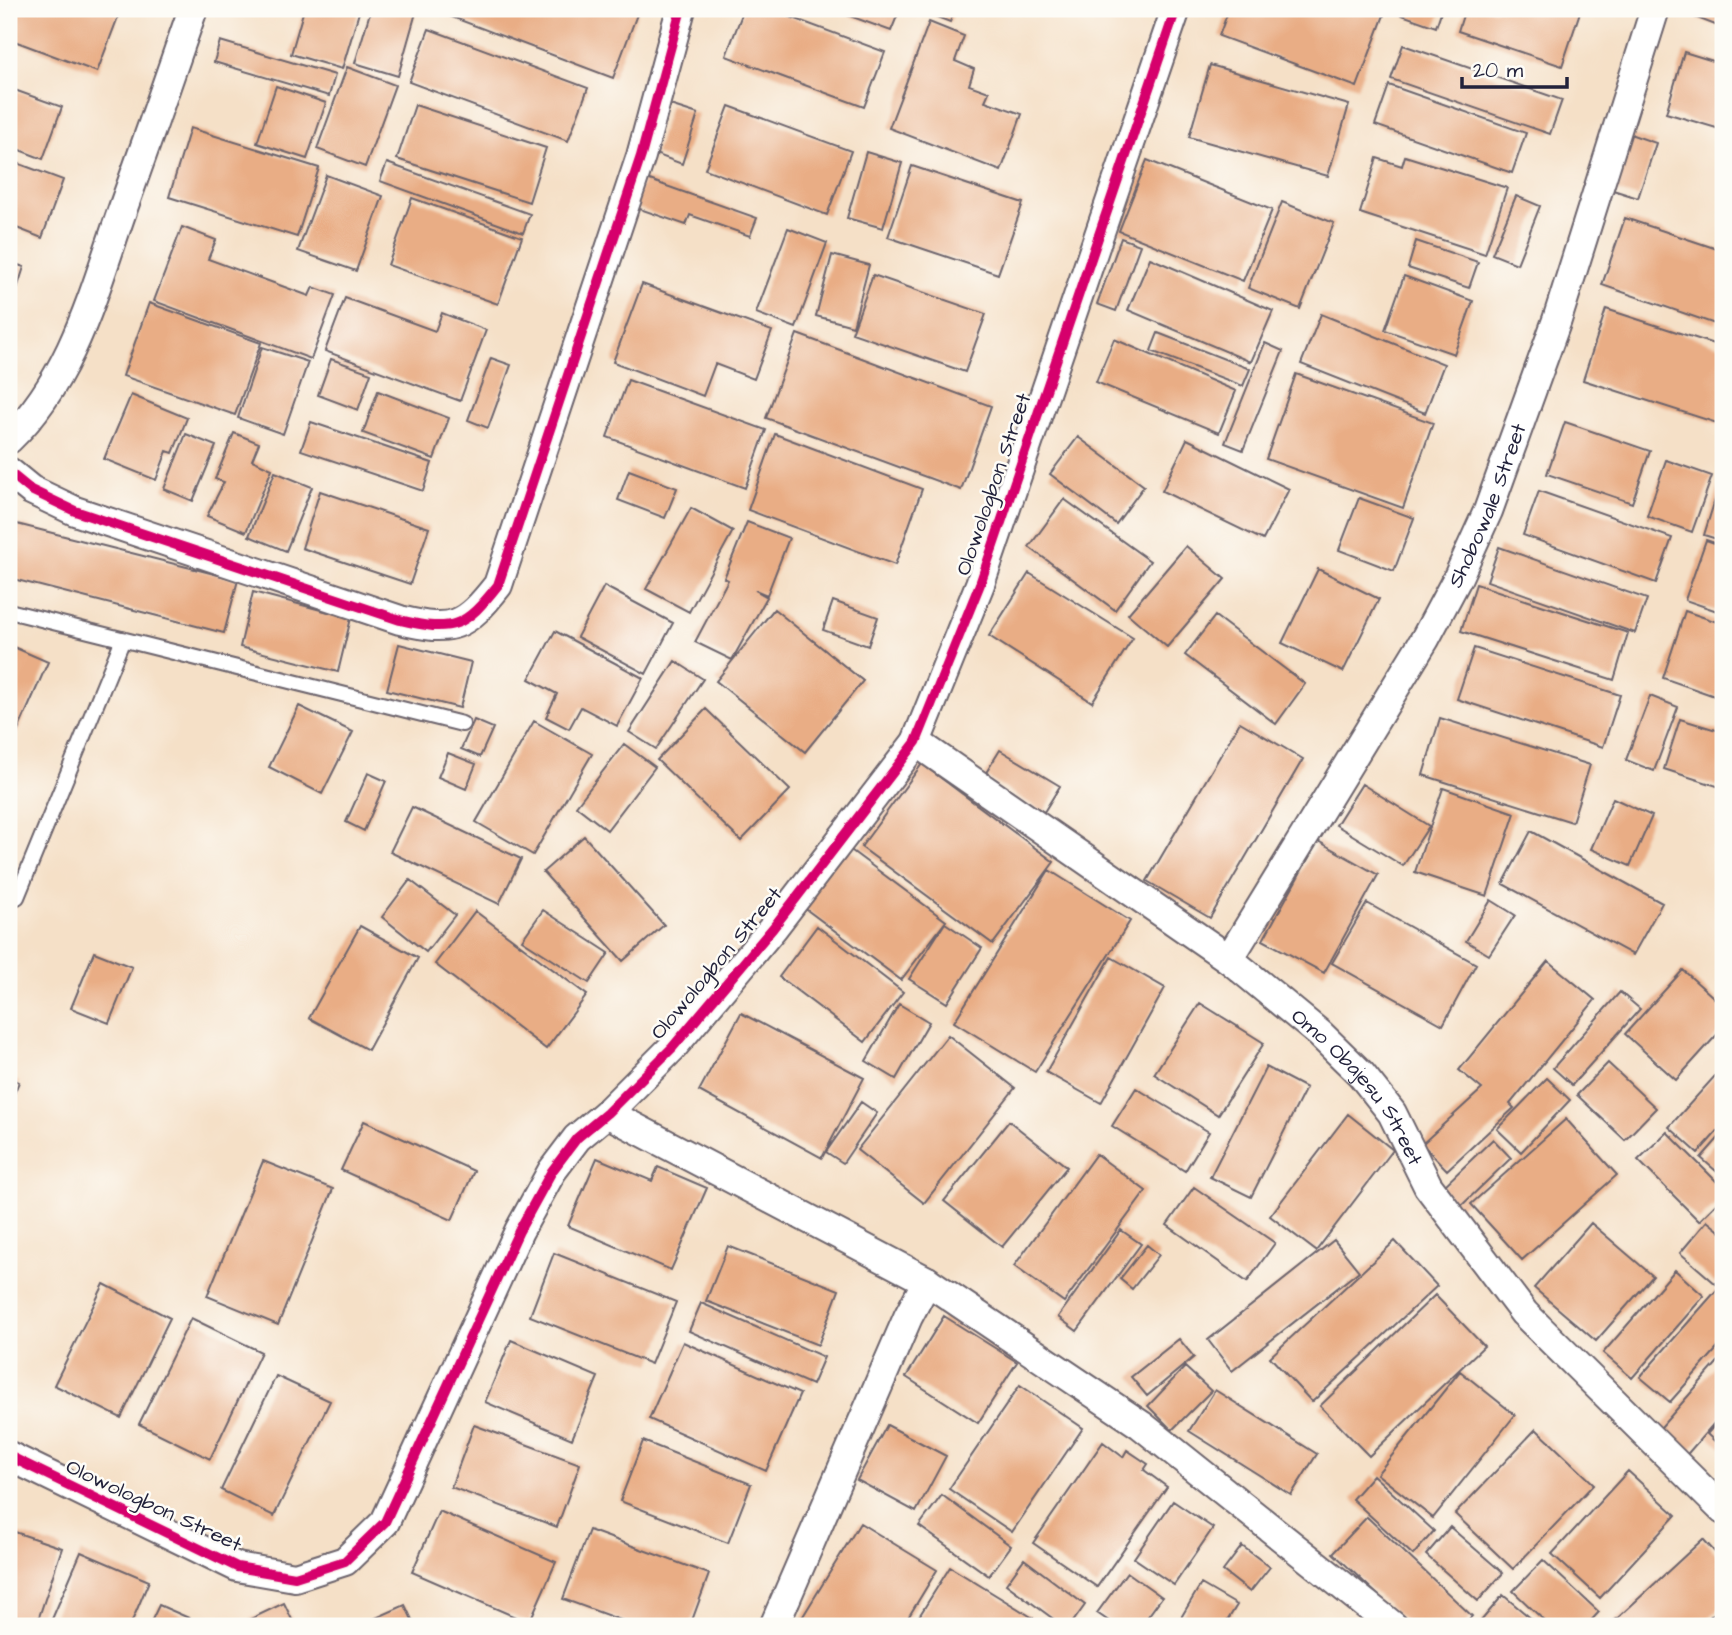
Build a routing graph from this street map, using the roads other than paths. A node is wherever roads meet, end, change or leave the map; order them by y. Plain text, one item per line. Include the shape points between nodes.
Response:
1 (193, 9) edge
2 (681, 9) edge
3 (1176, 9) edge
4 (1655, 9) edge
5 (9, 439) edge
6 (9, 472) edge
7 (9, 611) edge
8 (123, 639) junction
9 (462, 724) dead end
10 (916, 743) junction
11 (17, 897) dead end
12 (1229, 959) junction
13 (607, 1113) junction
14 (927, 1281) junction
15 (9, 1457) edge
16 (1723, 1510) edge
17 (774, 1626) edge
18 (1393, 1626) edge

1 - 5 street via 83,324 54,383
2 - 6 street via 641,156 498,585 481,607 457,625 426,626 400,620 75,511 31,490
3 - 10 street, Olowologbon Street via 980,584
4 - 12 street, Shobowale Street via 1557,320 1488,511 1425,639
7 - 8 lane
8 - 9 lane
8 - 11 lane
10 - 12 street, Omo Obajesu Street
10 - 13 street, Olowologbon Street via 773,928 671,1048
12 - 16 street, Omo Obajesu Street via 1361,1074 1392,1113 1428,1186 1524,1313
13 - 14 street
13 - 15 street, Olowologbon Street via 577,1138 552,1171 519,1231 385,1522 345,1561 295,1577 237,1567
14 - 17 street
14 - 18 street via 1141,1425

